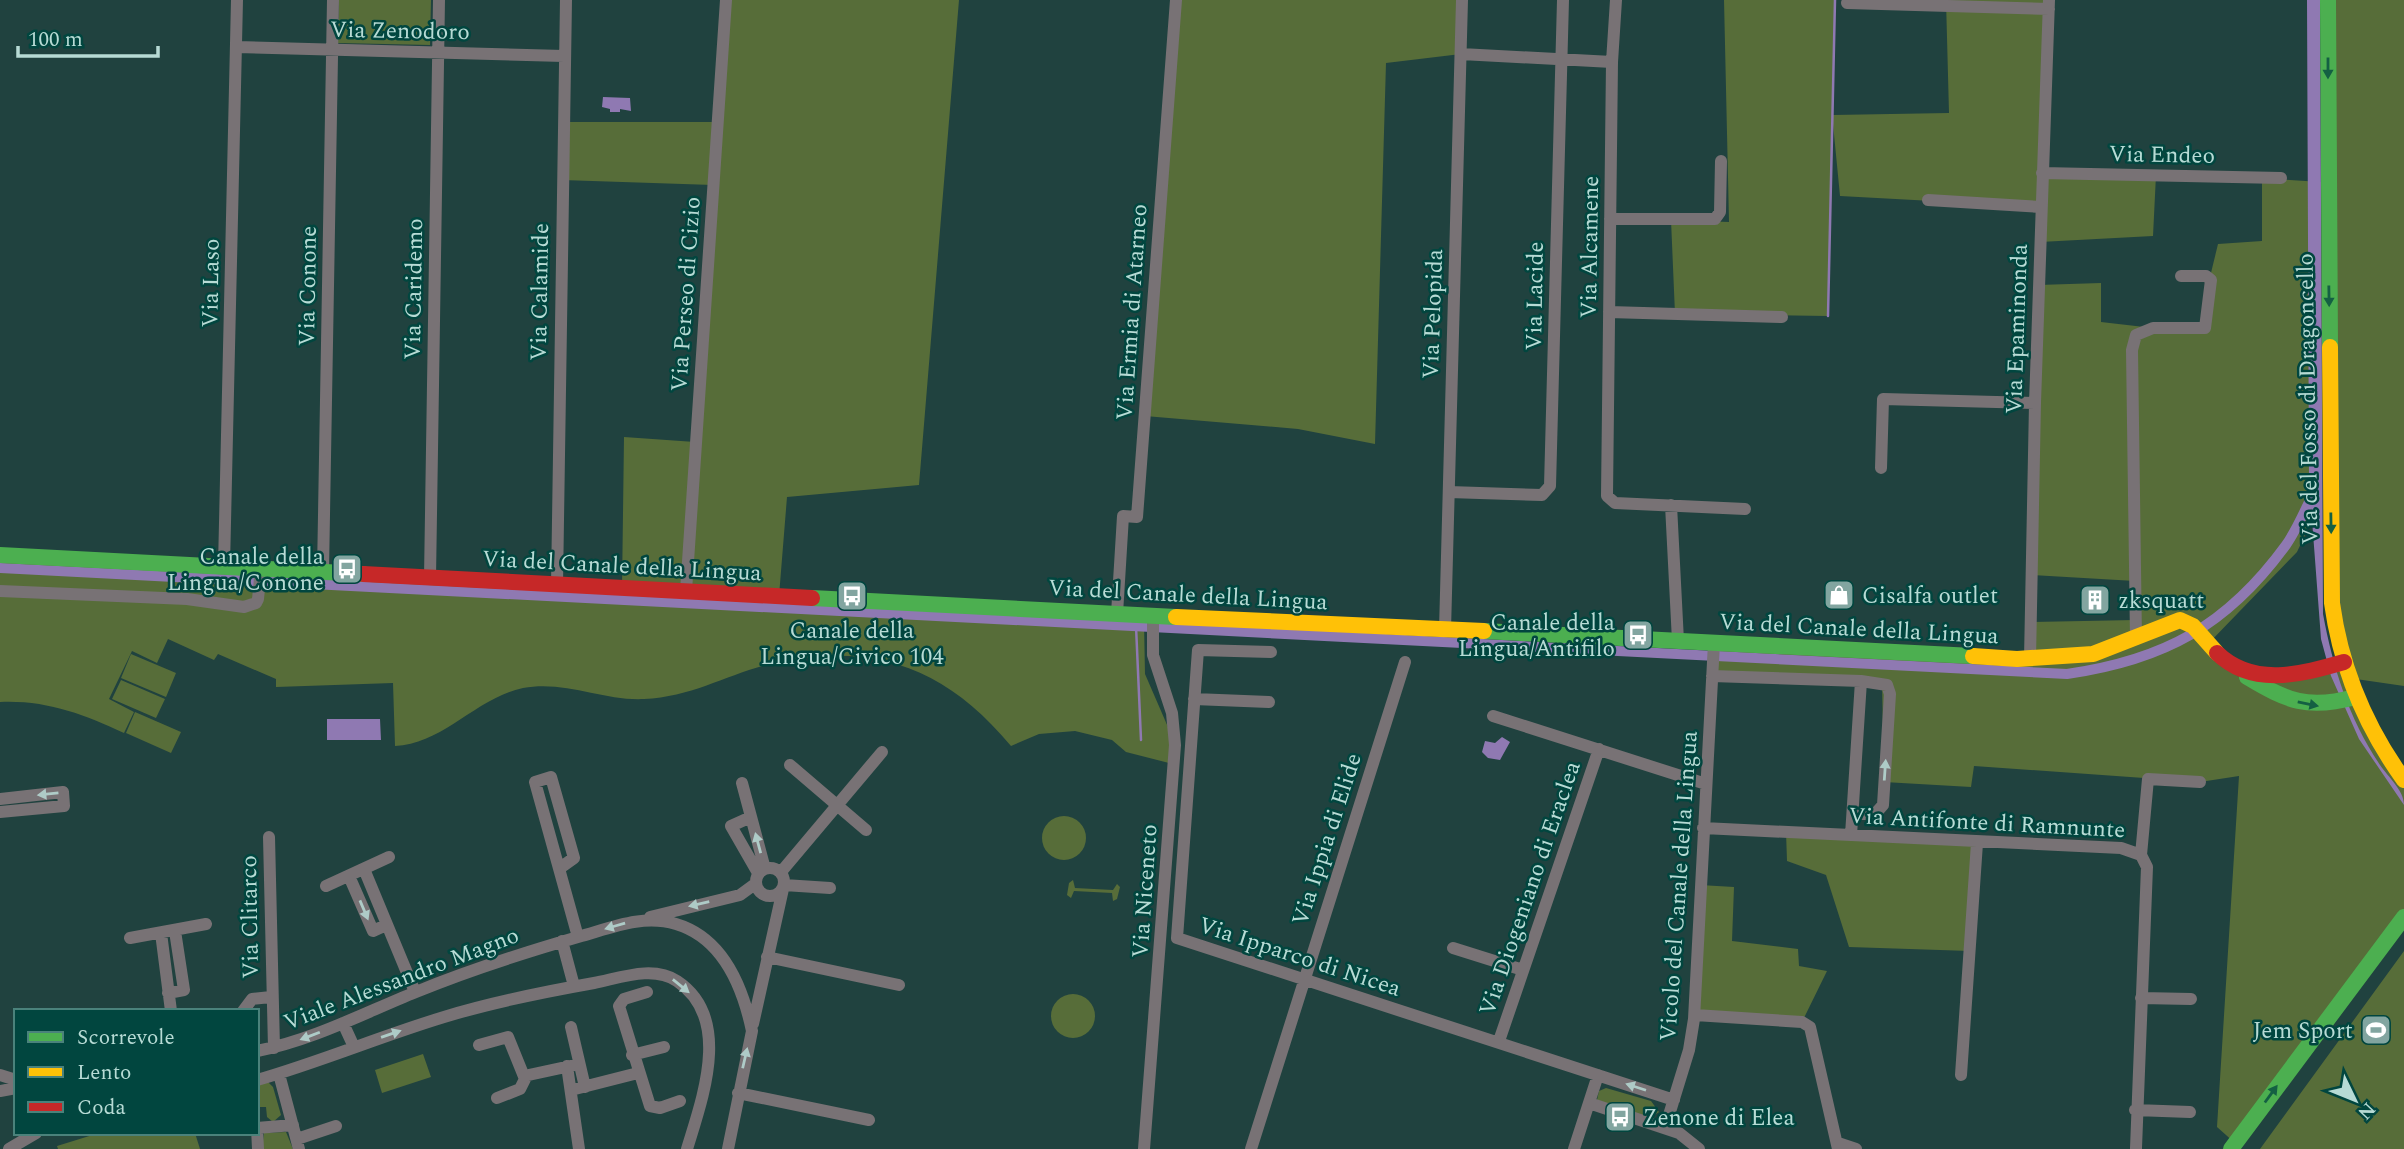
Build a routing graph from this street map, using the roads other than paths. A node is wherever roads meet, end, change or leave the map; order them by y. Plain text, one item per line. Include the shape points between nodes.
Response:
1 (237, 0) edge
2 (333, 0) edge
3 (439, 0) edge
4 (566, 0) edge
5 (726, 0) edge
6 (1176, 0) edge
7 (1462, 0) edge
8 (1563, 0) edge
9 (1616, 0) edge
10 (2328, 0) edge
11 (1847, 3) dead end
12 (2049, 5) edge
13 (236, 47) junction
14 (332, 50) junction
15 (438, 51) junction
16 (1461, 54) junction
17 (564, 57) junction
18 (1561, 59) junction
19 (1612, 62) junction
20 (1721, 161) dead end
21 (2042, 173) junction
22 (2281, 178) dead end
23 (1928, 200) dead end
24 (2041, 206) junction
25 (1610, 219) junction
26 (2181, 276) dead end
27 (1609, 312) junction
28 (1782, 317) dead end
29 (2035, 403) junction
30 (1881, 468) dead end
31 (1449, 492) junction
32 (1671, 505) junction
33 (1745, 509) dead end
34 (0, 555) edge
35 (224, 566) junction
36 (323, 572) junction
37 (261, 573) junction
38 (430, 578) junction
39 (557, 585) junction
40 (686, 591) junction
41 (0, 592) edge
42 (1117, 614) junction
43 (1153, 619) junction
44 (1445, 629) junction
45 (2136, 639) junction
46 (1678, 641) junction
47 (1714, 646) junction
48 (1271, 652) dead end
49 (2030, 659) junction
50 (1405, 662) dead end
51 (2342, 662) junction
52 (2233, 668) junction
53 (1712, 671) junction
54 (2286, 676) junction
55 (1861, 681) junction
56 (2282, 696) junction
57 (2354, 697) junction
58 (1194, 699) junction
59 (1269, 702) dead end
60 (1493, 716) dead end
61 (1599, 749) junction
62 (882, 752) dead end
63 (790, 765) dead end
64 (2404, 780) edge
65 (2200, 782) dead end
66 (742, 783) dead end
67 (1706, 784) junction
68 (0, 799) edge
69 (836, 805) junction
70 (0, 812) edge
71 (1854, 814) junction
72 (751, 817) junction
73 (1703, 828) junction
74 (866, 830) dead end
75 (1851, 835) junction
76 (269, 837) dead end
77 (1977, 843) junction
78 (2141, 855) junction
79 (389, 857) dead end
80 (559, 868) junction
81 (364, 870) junction
82 (780, 872) junction
83 (760, 875) junction
84 (349, 876) junction
85 (326, 886) dead end
86 (783, 887) junction
87 (830, 888) dead end
88 (2404, 917) edge
89 (640, 919) junction
90 (206, 925) dead end
91 (386, 925) junction
92 (168, 932) junction
93 (1163, 936) junction
94 (578, 937) junction
95 (130, 938) dead end
96 (1177, 939) junction
97 (562, 942) junction
98 (1453, 948) dead end
99 (767, 957) junction
100 (1523, 970) junction
101 (1303, 978) junction
102 (899, 985) dead end
103 (574, 986) junction
104 (415, 992) junction
105 (647, 992) dead end
106 (271, 997) junction
107 (2141, 998) junction
108 (2191, 999) dead end
109 (170, 1009) edge
110 (244, 1009) edge
111 (1695, 1015) junction
112 (343, 1023) junction
113 (571, 1027) dead end
114 (752, 1031) junction
115 (1499, 1041) junction
116 (479, 1045) dead end
117 (354, 1047) junction
118 (664, 1047) dead end
119 (274, 1048) junction
120 (259, 1051) edge
121 (632, 1055) junction
122 (574, 1065) junction
123 (638, 1073) junction
124 (279, 1074) junction
125 (1598, 1075) junction
126 (1961, 1075) dead end
127 (524, 1076) junction
128 (259, 1079) edge
129 (585, 1087) junction
130 (571, 1090) junction
131 (738, 1093) junction
132 (497, 1098) dead end
133 (1674, 1100) junction
134 (680, 1101) dead end
135 (1589, 1103) junction
136 (2135, 1110) junction
137 (2190, 1112) dead end
138 (869, 1120) dead end
139 (293, 1125) junction
140 (336, 1126) dead end
141 (259, 1128) edge
142 (1665, 1128) junction
143 (33, 1135) edge
144 (298, 1144) edge
145 (1838, 1146) edge
146 (2136, 1148) edge
147 (9, 1149) edge
148 (579, 1149) edge
149 (687, 1149) edge
150 (728, 1149) edge
151 (1144, 1149) edge
152 (1251, 1149) edge
153 (1574, 1149) edge
154 (1699, 1149) edge
155 (1856, 1149) edge
156 (2231, 1149) edge

1 - 13 street, Via Laso
2 - 14 street, Via Conone
3 - 15 street, Via Caridemo
4 - 17 street, Via Calamide
5 - 40 street, Via Perseo di Cizio
6 - 42 street, Via Ermia di Atarneo via 1137,517 1123,516
7 - 16 street, Via Pelopida
8 - 18 street, Via Lacide
9 - 19 street, Via Alcamene
10 -> 51 street, Via del Fosso di Dragoncello via 2332,591
11 - 12 street
12 - 21 street, Via Epaminonda
13 - 14 street, Via Zenodoro
13 - 35 street, Via Laso
14 - 15 street, Via Zenodoro
14 - 36 street, Via Conone
15 - 17 street, Via Zenodoro
15 - 38 street, Via Caridemo
16 - 18 street
16 - 31 street, Via Pelopida
17 - 39 street, Via Calamide
18 - 19 street
18 - 31 street, Via Lacide via 1550,486 1539,495
19 - 25 street, Via Alcamene
20 - 25 street via 1720,212 1715,219
21 - 22 street, Via Endeo
21 - 24 street, Via Epaminonda
23 - 24 street
24 - 29 street, Via Epaminonda
25 - 27 street, Via Alcamene
26 - 45 street via 2211,280 2206,328 2145,330 2136,335 2132,350
27 - 28 street
27 - 32 street, Via Alcamene via 1607,494 1615,503
29 - 30 street via 1883,400
29 - 49 street, Via Epaminonda
31 - 44 street, Via Pelopida
32 - 33 street
32 - 46 street
34 - 35 street, Via del Canale della Lingua
35 - 37 street, Via del Canale della Lingua
36 - 37 street, Via del Canale della Lingua
36 - 38 street, Via del Canale della Lingua
37 - 41 street via 256,603 244,607 187,599
38 - 39 street, Via del Canale della Lingua
39 - 40 street, Via del Canale della Lingua
40 - 42 street, Via del Canale della Lingua
42 - 43 street, Via del Canale della Lingua
43 - 44 street, Via del Canale della Lingua
43 - 93 street, Via Niceneto via 1154,659 1175,732
44 - 46 street, Via del Canale della Lingua
45 - 49 street, Via del Canale della Lingua via 2093,654
45 - 52 street, Via del Canale della Lingua via 2173,621 2187,622
46 - 47 street, Via del Canale della Lingua
47 - 49 street, Via del Canale della Lingua
47 - 53 street, Vicolo del Canale della Lingua
48 - 58 street, Via Ipparco di Nicea via 1198,650
50 - 101 street, Via Ippia di Elide
51 - 54 street
51 - 57 street, Via del Fosso di Dragoncello
52 - 54 street
52 - 56 street, Via del Canale della Lingua
53 - 55 street
53 - 67 street, Vicolo del Canale della Lingua
54 - 56 street
55 - 71 street
71 -> 55 street via 1875,814 1882,807 1890,700 1887,685
56 -> 57 street, Via del Canale della Lingua via 2312,706
57 - 64 street, Via del Fosso di Dragoncello
58 - 59 street
58 - 96 street, Via Ipparco di Nicea
60 - 61 street
61 - 67 street
61 - 100 street, Via Diogeniano di Eraclea
62 - 69 street
63 - 69 street
65 - 78 street via 2148,779
66 - 72 street
67 - 73 street, Vicolo del Canale della Lingua
70 -> 68 street via 64,806 63,792
69 - 74 street
69 - 82 street
71 - 75 street
83 -> 72 street
72 - 83 street via 731,826
73 - 75 street, Via Antifonte di Ramnunte
73 - 111 street, Vicolo del Canale della Lingua
75 - 77 street, Via Antifonte di Ramnunte
76 - 106 street, Via Clitarco
77 - 78 street, Via Antifonte di Ramnunte via 2121,848
77 - 126 street
78 - 107 street, Via Antifonte di Ramnunte via 2147,867
79 - 81 street
80 - 80 street via 535,782 551,777 573,858
80 - 94 street
81 - 84 street
81 - 91 street
82 - 83 street via 775,868
82 - 86 street
83 - 86 street via 758,891 770,897
83 -> 89 street via 740,895
84 - 85 street
84 -> 91 street via 373,931
86 - 87 street
86 - 99 street
156 -> 88 street
89 -> 94 street, Viale Alessandro Magno
89 - 114 street, Viale Alessandro Magno via 681,926 712,947 734,976
90 - 92 street
91 - 104 street
92 - 95 street
92 - 109 street
93 - 96 street
93 - 151 street, Via Niceneto
94 - 97 street, Viale Alessandro Magno
96 - 101 street, Via Ipparco di Nicea
97 - 103 street
97 - 104 street, Viale Alessandro Magno
98 - 100 street
99 - 102 street
99 - 114 street
100 - 115 street, Via Diogeniano di Eraclea
101 - 115 street, Via Ipparco di Nicea
101 - 152 street, Via Ippia di Elide
117 -> 103 street, Viale Alessandro Magno via 474,1008
103 -> 149 street, Viale Alessandro Magno via 656,973 675,980 693,996 706,1028 709,1066
104 - 112 street, Viale Alessandro Magno
105 - 121 street via 624,999 619,1006
106 - 110 street, Via Clitarco via 252,999
106 - 119 street, Via Clitarco
107 - 108 street
107 - 136 street, Via Antifonte di Ramnunte
111 - 133 street, Vicolo del Canale della Lingua
111 - 145 street via 1810,1027
112 - 117 street
112 -> 119 street, Viale Alessandro Magno
113 - 122 street
131 -> 114 street
115 - 125 street, Via Ipparco di Nicea
116 - 127 street via 508,1037
117 - 124 street, Viale Alessandro Magno
118 - 121 street
119 - 120 street, Viale Alessandro Magno
121 - 123 street
122 - 127 street
122 - 129 street
122 - 130 street
123 - 129 street
123 - 134 street via 653,1108
124 - 128 street, Viale Alessandro Magno
124 - 139 street
133 -> 125 street, Via Ipparco di Nicea
125 - 135 street
127 - 132 street via 522,1088
129 - 130 street
130 - 148 street
131 - 138 street
131 - 150 street
133 - 142 street, Vicolo del Canale della Lingua
135 - 142 street
135 - 153 street
136 - 137 street
136 - 146 street, Via Antifonte di Ramnunte
139 - 141 street
139 - 144 street
140 - 144 street
142 - 154 street via 1689,1138
143 - 147 street
145 - 155 street

